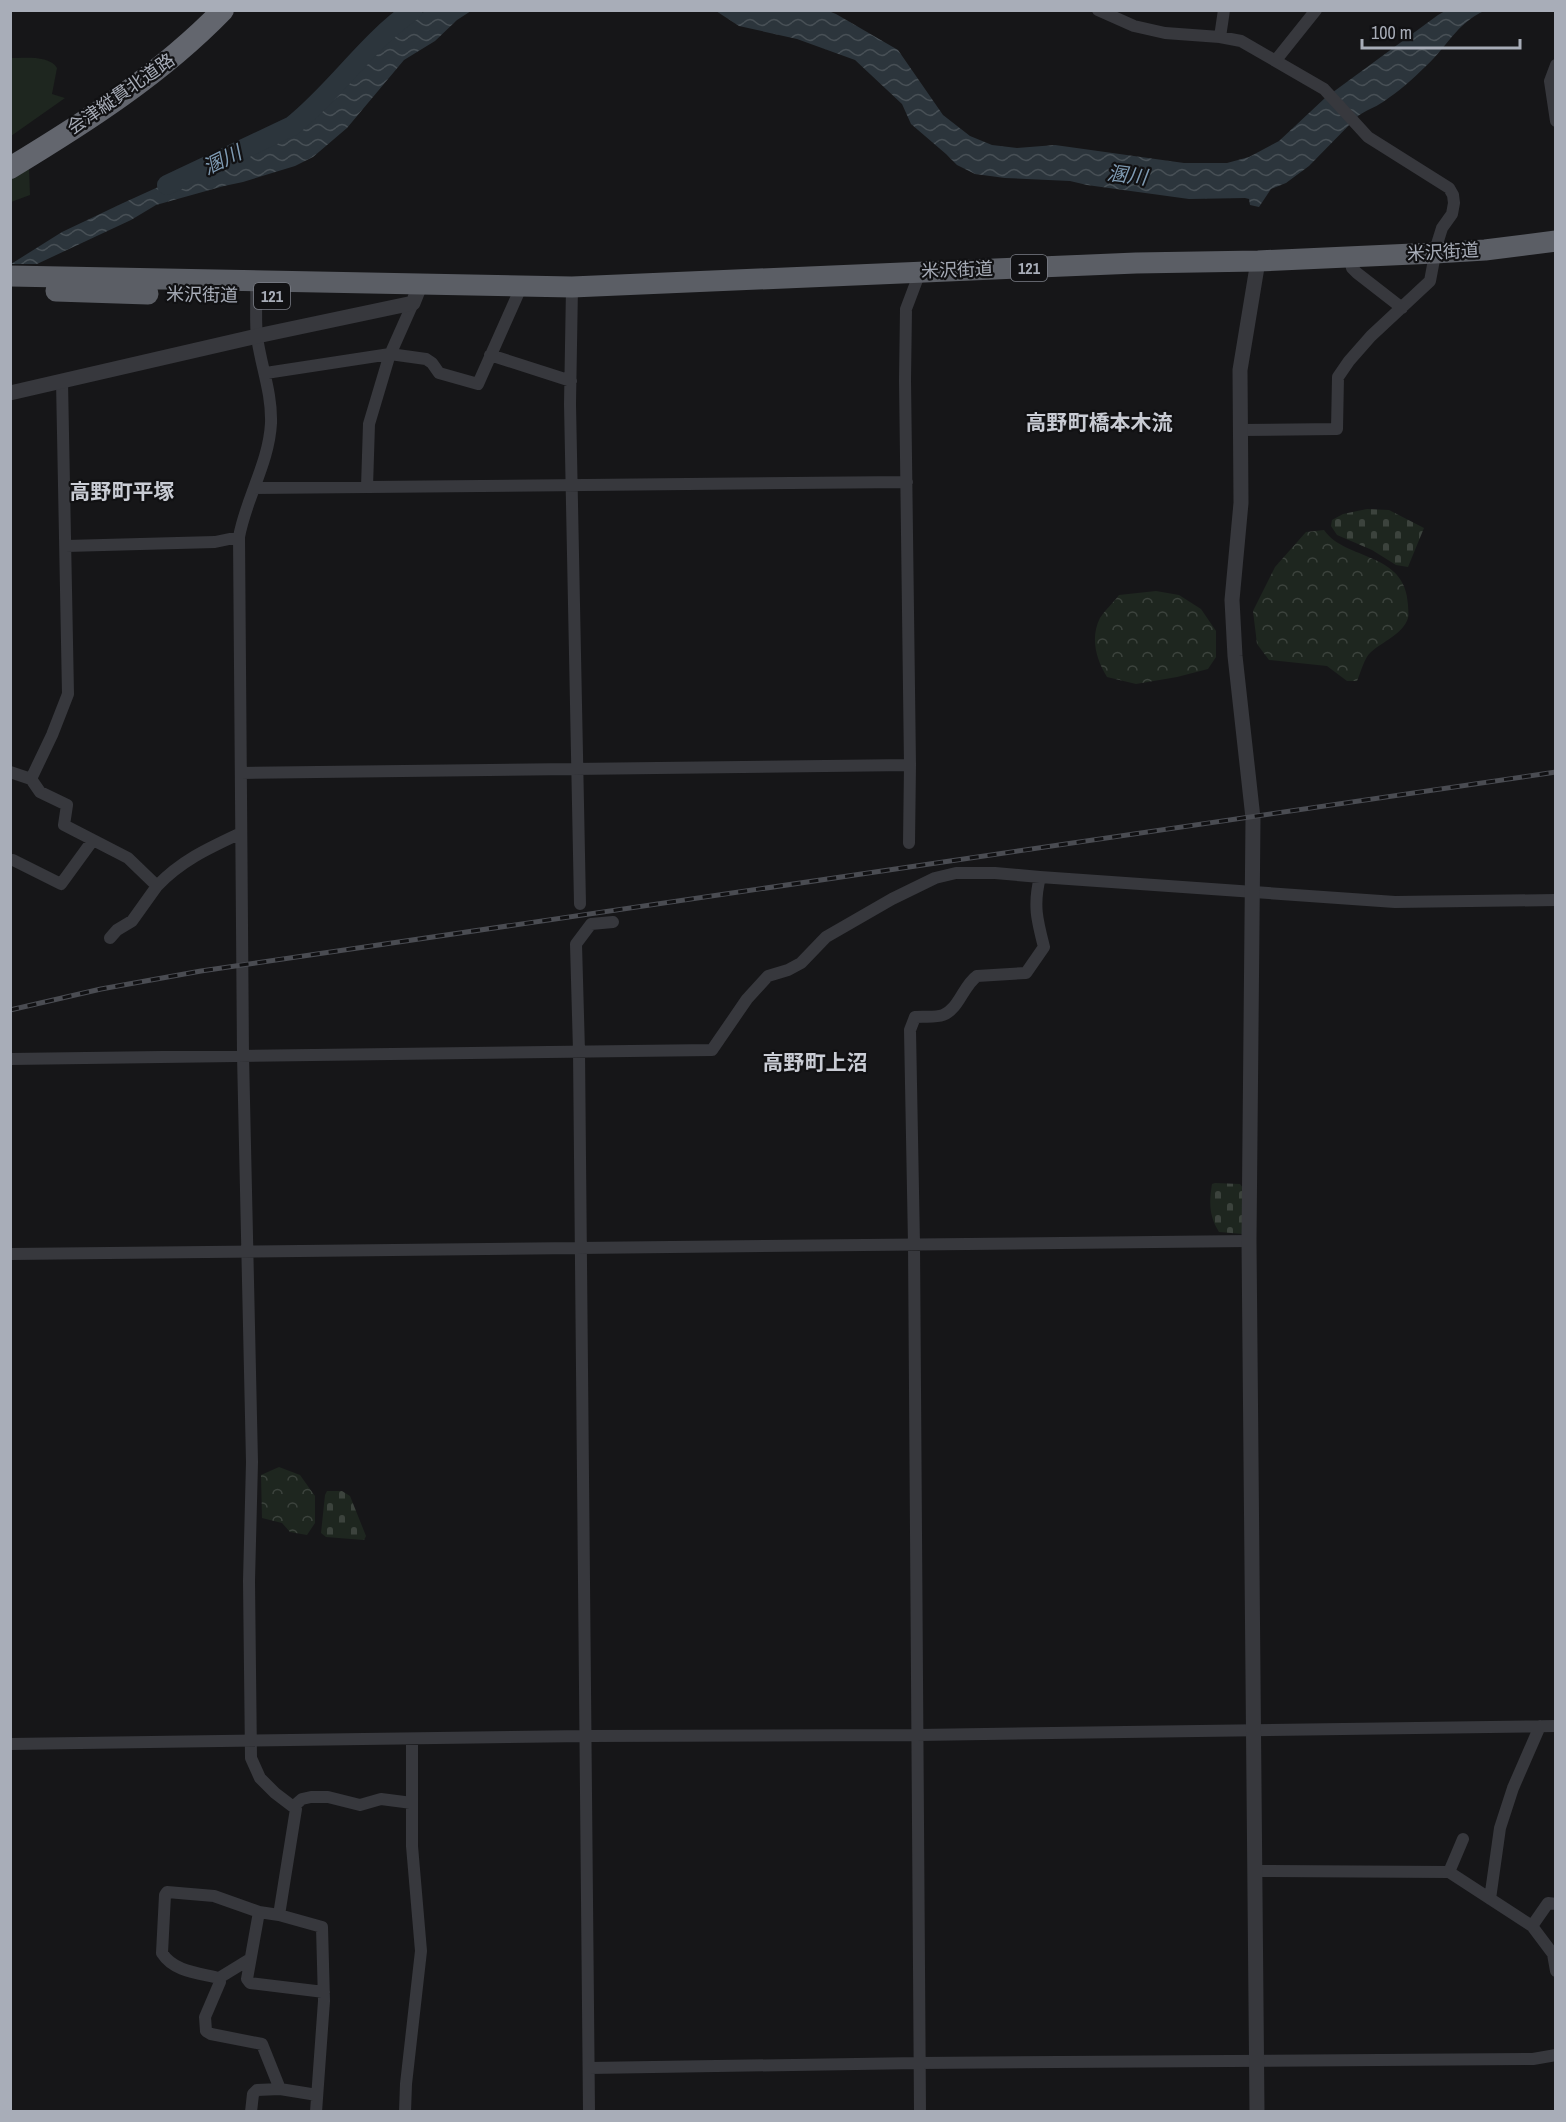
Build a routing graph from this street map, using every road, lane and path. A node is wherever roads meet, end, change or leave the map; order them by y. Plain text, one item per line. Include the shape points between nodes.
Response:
1 (207, 10) edge
2 (223, 10) edge
3 (1098, 10) edge
4 (1224, 10) edge
5 (1316, 10) edge
6 (1220, 37) junction
7 (1276, 60) junction
8 (1556, 65) edge
9 (1556, 121) edge
10 (10, 150) edge
11 (10, 168) edge
12 (1556, 241) edge
13 (1435, 253) junction
14 (1349, 257) junction
15 (1258, 261) junction
16 (920, 272) junction
17 (10, 276) edge
18 (43, 284) junction
19 (512, 285) junction
20 (572, 286) junction
21 (257, 289) junction
22 (10, 290) edge
23 (417, 292) junction
24 (1402, 308) junction
25 (257, 336) junction
26 (390, 354) junction
27 (490, 355) junction
28 (266, 373) junction
29 (63, 381) junction
30 (571, 381) junction
31 (10, 393) edge
32 (1240, 430) junction
33 (907, 482) junction
34 (572, 485) junction
35 (367, 487) junction
36 (254, 488) junction
37 (239, 537) junction
38 (66, 546) junction
39 (910, 765) junction
40 (578, 769) junction
41 (10, 772) edge
42 (241, 773) junction
43 (31, 778) junction
44 (241, 833) junction
45 (93, 840) junction
46 (909, 843) dead end
47 (13, 860) dead end
48 (1040, 878) junction
49 (157, 886) junction
50 (1252, 893) junction
51 (1556, 900) edge
52 (580, 904) dead end
53 (613, 922) dead end
54 (110, 938) dead end
55 (579, 1051) junction
56 (243, 1055) junction
57 (10, 1059) edge
58 (1249, 1241) junction
59 (914, 1244) junction
60 (581, 1248) junction
61 (246, 1250) junction
62 (10, 1254) edge
63 (1540, 1726) junction
64 (1556, 1726) edge
65 (1254, 1730) junction
66 (918, 1735) junction
67 (586, 1736) junction
68 (412, 1740) junction
69 (252, 1741) junction
70 (10, 1744) edge
71 (412, 1803) junction
72 (294, 1806) junction
73 (1463, 1839) dead end
74 (1255, 1871) junction
75 (1449, 1872) junction
76 (1490, 1899) junction
77 (1556, 1904) edge
78 (259, 1912) junction
79 (279, 1915) junction
80 (1532, 1926) junction
81 (250, 1959) junction
82 (1556, 1971) edge
83 (219, 1978) junction
84 (324, 1992) junction
85 (1556, 2055) edge
86 (1256, 2060) junction
87 (919, 2063) junction
88 (589, 2068) junction
89 (280, 2089) junction
90 (317, 2094) junction
91 (252, 2112) edge
92 (316, 2112) edge
93 (405, 2112) edge
94 (589, 2112) edge
95 (920, 2112) edge
96 (1257, 2112) edge

1 - 10 highway, 会津縦貫北道路 via 174,41 111,88
2 - 11 highway, 会津縦貫北道路 via 162,67
3 - 6 street via 1134,26 1165,33
4 - 6 street
5 - 7 street
6 - 7 street via 1241,41
7 - 13 street via 1324,89 1368,137 1451,191 1452,214 1442,228
8 - 9 street via 1550,81
12 - 13 highway, 米沢街道 / 121
13 - 14 highway, 米沢街道 / 121
13 - 24 street via 1430,281
14 - 15 highway, 米沢街道 / 121
14 - 24 street via 1352,268
15 - 16 highway, 米沢街道 / 121
15 - 32 street via 1240,370
16 - 20 highway, 米沢街道 / 121
16 - 33 street via 906,309
17 - 18 highway, 米沢街道 / 121
18 - 21 highway, 米沢街道 / 121
18 - 22 highway, 米沢街道 / 121
19 - 20 highway, 米沢街道 / 121
19 - 23 highway, 米沢街道 / 121
19 - 27 street
20 - 30 street
21 - 23 highway, 米沢街道 / 121
21 - 25 street
23 - 25 street
23 - 26 street
24 - 32 street via 1371,336 1338,377 1337,429
25 - 28 street
25 - 29 street
26 - 27 street via 426,359 439,373 478,384
26 - 28 street
26 - 35 street via 369,424
27 - 30 street
28 - 36 street via 269,442
29 - 31 street
29 - 38 street
30 - 34 street
32 - 50 street via 1241,502 1232,600 1252,819
33 - 34 street
33 - 39 street
34 - 35 street
34 - 40 street
35 - 36 street
36 - 37 street
37 - 38 street via 215,542
37 - 42 street
38 - 43 street via 68,694
39 - 40 street
39 - 46 street
40 - 42 street
40 - 52 street
41 - 43 street
42 - 44 street
43 - 45 street via 40,792 67,805 64,825
44 - 49 street via 191,857
44 - 56 street
45 - 47 street via 61,884
45 - 49 street via 128,858
48 - 50 street
48 - 55 street via 956,873 935,878 892,899 826,937 801,963 768,976 712,1050
48 - 59 street via 1036,916 1044,947 1026,973 977,976 952,1009 942,1016 915,1017 910,1030
49 - 54 street via 132,921
50 - 51 street via 1395,902
50 - 58 street
53 - 55 street via 591,924 576,944
55 - 56 street
55 - 60 street
56 - 57 street
56 - 61 street
58 - 59 street
58 - 65 street
59 - 60 street
59 - 66 street
60 - 61 street
60 - 67 street
61 - 62 street
61 - 69 street via 252,1462 249,1581
63 - 64 street
63 - 65 street
63 - 76 street via 1500,1828
65 - 66 street
65 - 74 street
66 - 67 street
66 - 87 street
67 - 68 street
67 - 88 street
68 - 69 street
68 - 71 street
69 - 70 street
69 - 72 street via 252,1758 260,1778
71 - 72 street via 381,1799 360,1805 311,1797
71 - 93 street via 421,1951
72 - 79 street
73 - 75 street
74 - 75 street
74 - 86 street
75 - 76 street
76 - 80 street
77 - 80 street via 1548,1903
78 - 79 street
78 - 81 street
78 - 83 street via 214,1896 167,1892 165,1895 162,1953 166,1960 186,1971
79 - 84 street via 322,1927
80 - 82 street via 1553,1954
81 - 83 street
81 - 84 street via 250,1983
83 - 89 street via 205,2017 206,2031 262,2044
84 - 90 street
85 - 86 street via 1533,2059
86 - 87 street
86 - 96 street
87 - 88 street
87 - 95 street
88 - 94 street
89 - 90 street
89 - 91 street via 257,2090 253,2094
90 - 92 street

